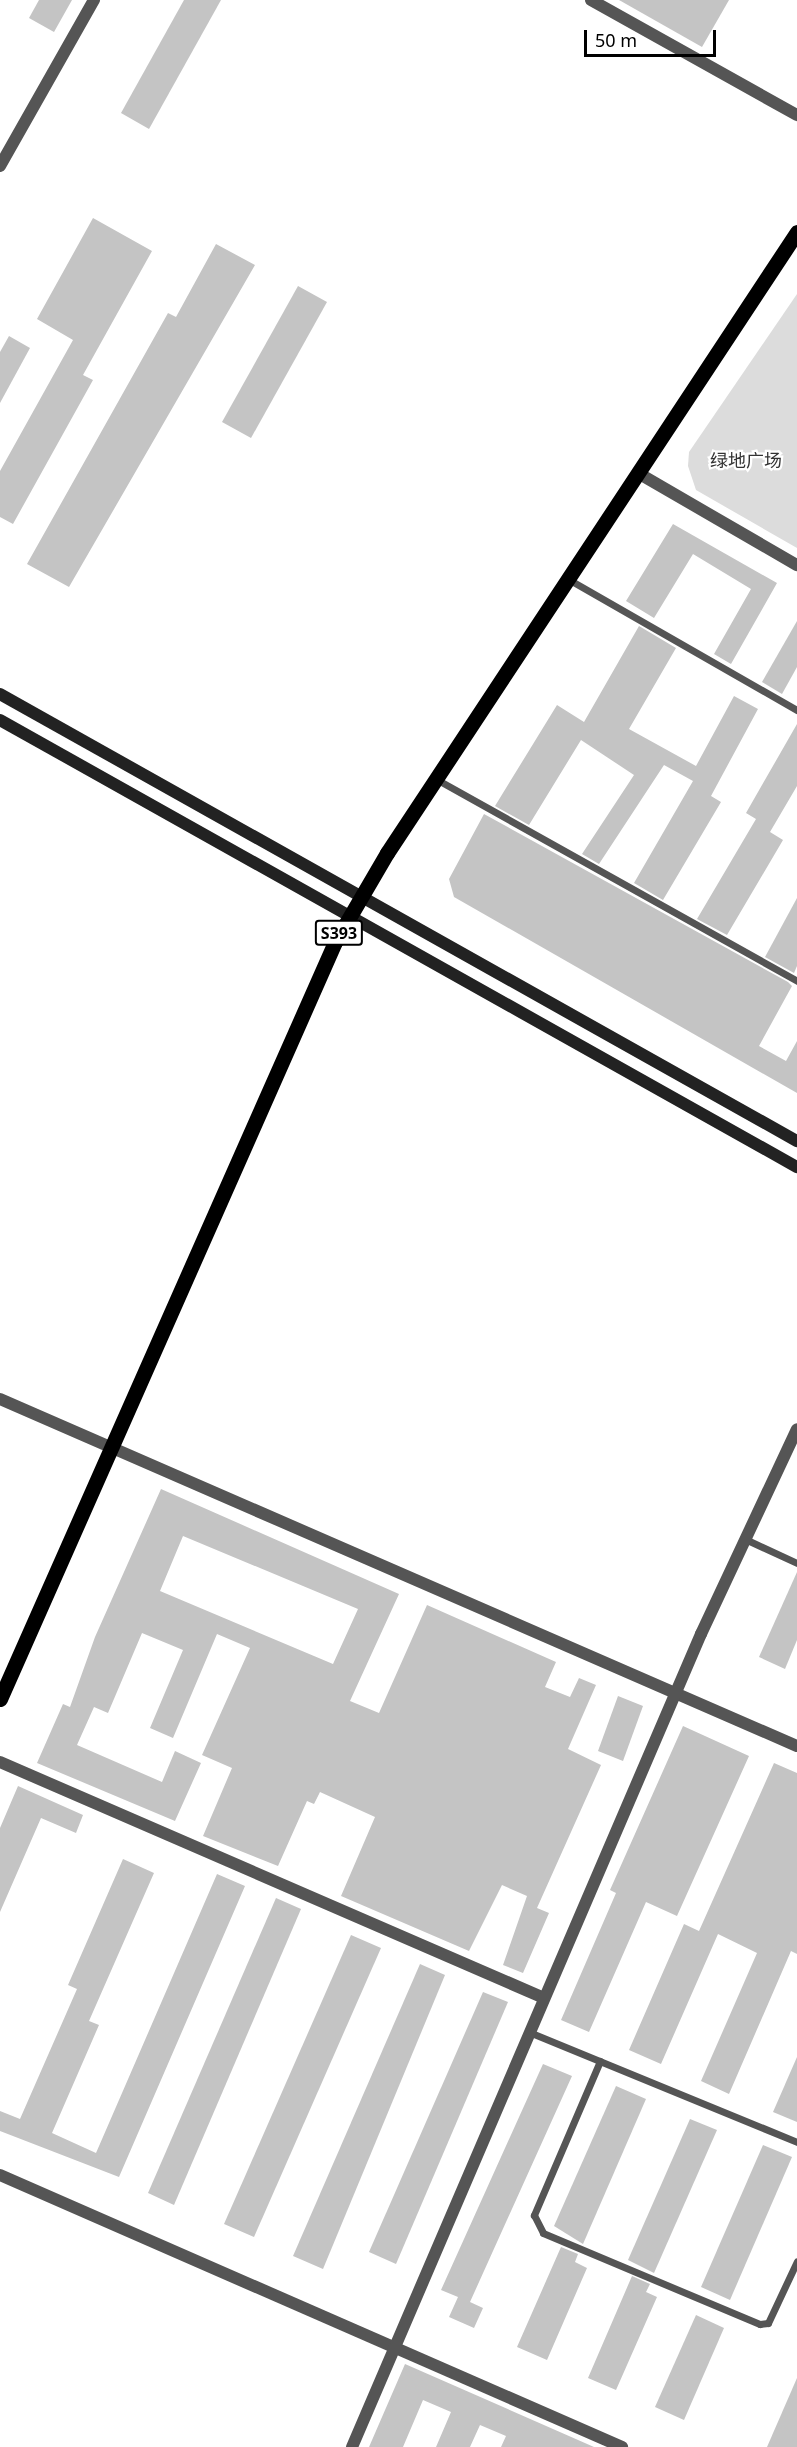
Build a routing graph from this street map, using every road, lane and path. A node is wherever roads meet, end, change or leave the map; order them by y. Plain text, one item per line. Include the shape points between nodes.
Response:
1 (94, 0) edge
2 (591, 0) edge
3 (797, 115) edge
4 (0, 166) edge
5 (797, 232) edge
6 (638, 472) junction
7 (797, 564) edge
8 (568, 579) junction
9 (0, 694) edge
10 (797, 710) edge
11 (0, 720) edge
12 (436, 779) junction
13 (361, 896) junction
14 (350, 916) junction
15 (797, 981) edge
16 (797, 1141) edge
17 (797, 1167) edge
18 (0, 1399) edge
19 (797, 1430) edge
20 (110, 1448) junction
21 (746, 1539) junction
22 (797, 1563) edge
23 (676, 1692) junction
24 (0, 1699) edge
25 (797, 1746) edge
26 (0, 1762) edge
27 (544, 1998) junction
28 (529, 2032) junction
29 (600, 2061) junction
30 (797, 2142) edge
31 (0, 2175) edge
32 (797, 2261) edge
33 (393, 2348) junction
34 (352, 2447) edge
35 (622, 2447) edge

1 - 4 street
2 - 3 street
5 - 6 main road, S393
6 - 7 street
6 - 8 main road, S393
8 - 10 lane
8 - 12 main road, S393
9 - 13 main road
11 - 14 main road
12 - 13 main road, S393
12 - 15 lane
13 - 14 main road, S393
13 - 16 main road
14 - 17 main road
14 - 20 main road, S393 via 313,982
18 - 20 street
19 - 21 street
20 - 23 street
20 - 24 main road, S393
21 - 22 lane
21 - 23 street
23 - 25 street
23 - 27 street
26 - 27 street
27 - 28 street
28 - 29 lane
28 - 33 street
29 - 30 lane
29 - 32 lane via 534,2215 543,2233 760,2324 768,2323
31 - 33 street
33 - 34 street
33 - 35 street

